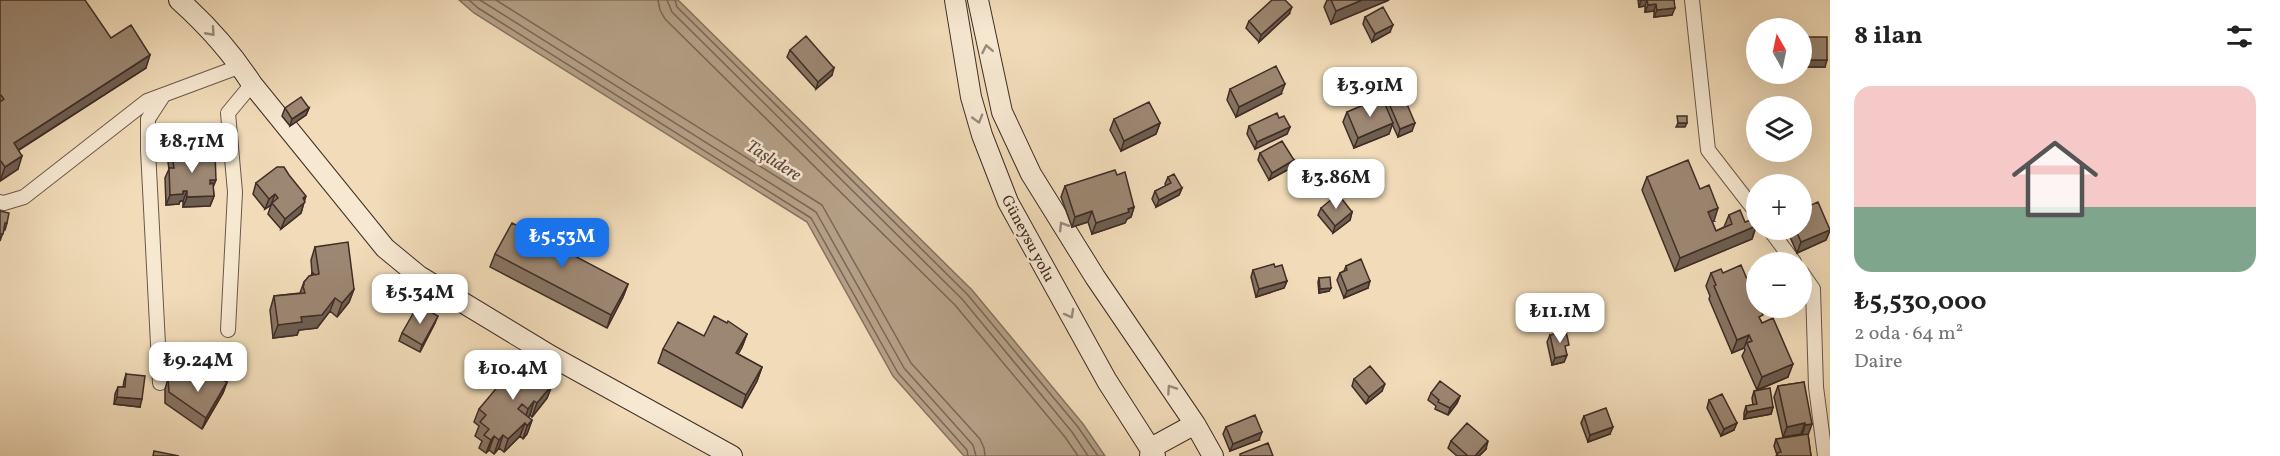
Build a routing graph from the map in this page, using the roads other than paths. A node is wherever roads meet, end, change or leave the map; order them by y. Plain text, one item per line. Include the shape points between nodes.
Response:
1 (179, 0) edge
2 (955, 0) edge
3 (978, 0) edge
4 (1692, 0) edge
5 (241, 66) junction
6 (252, 84) junction
7 (163, 96) junction
8 (1746, 199) edge
9 (0, 202) edge
10 (1812, 288) edge
11 (228, 330) dead end
12 (160, 383) dead end
13 (1195, 424) junction
14 (1152, 453) edge
15 (732, 456) edge
16 (1213, 456) edge
17 (1825, 456) edge

1 -> 5 main road
2 -> 14 main road, Güneysu yolu via 971,97 1008,202 1107,381
13 -> 3 main road via 1030,174 1002,112
4 - 8 street via 1708,150
5 - 6 main road
5 - 7 street
6 - 11 street via 228,113 235,192
6 - 15 main road via 385,248 419,276 551,356
7 - 9 street via 147,101 24,197
7 - 12 street via 148,119
10 - 17 street via 1816,387
13 - 14 main road
13 - 16 main road

